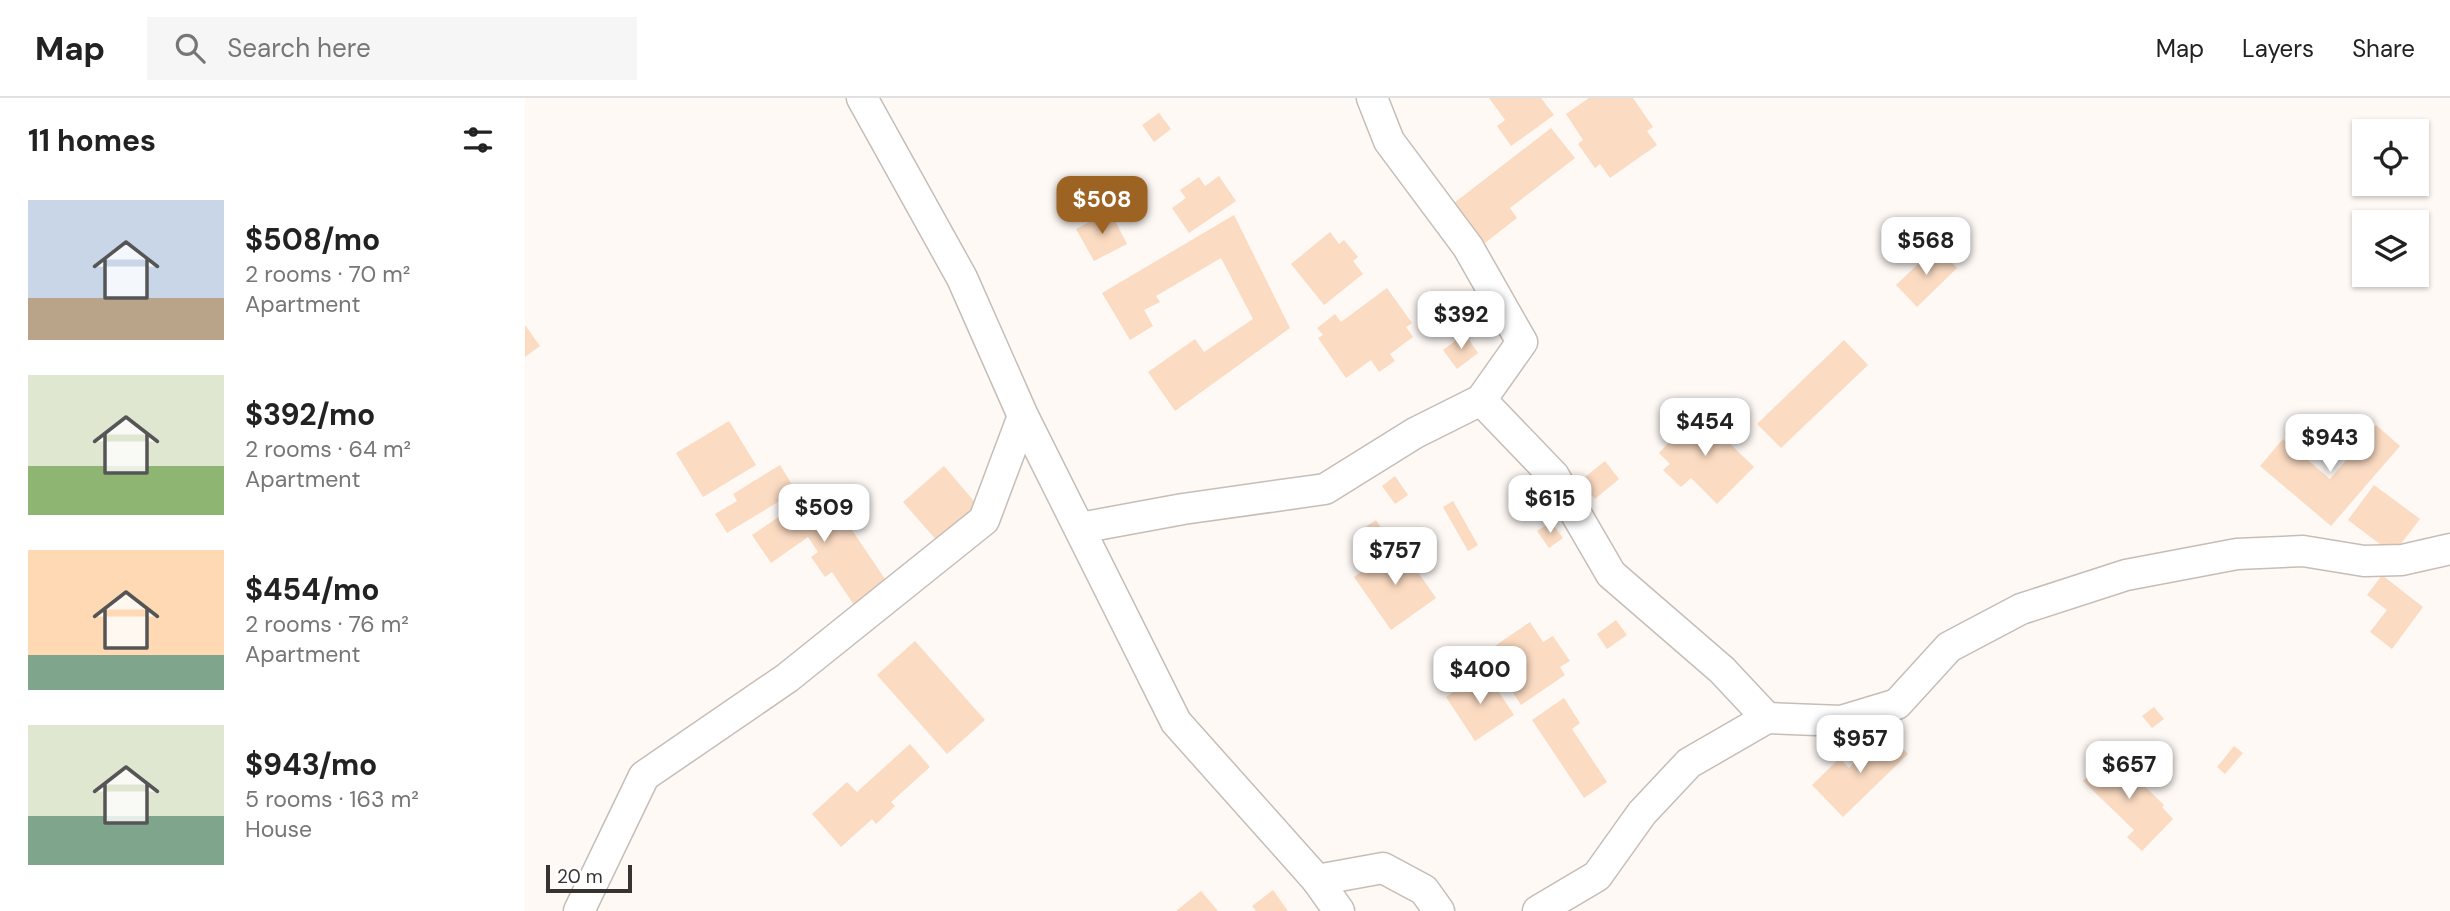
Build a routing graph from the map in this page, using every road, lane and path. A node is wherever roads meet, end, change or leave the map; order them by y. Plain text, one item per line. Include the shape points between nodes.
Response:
1 (862, 98) edge
2 (1372, 98) edge
3 (1481, 400) junction
4 (1023, 416) junction
5 (1080, 528) junction
6 (2450, 549) edge
7 (1767, 718) junction
8 (1317, 880) junction
9 (579, 911) edge
10 (1339, 911) edge
11 (1439, 911) edge
12 (1538, 911) edge

1 - 4 street via 962,278
2 - 3 street via 1389,141 1468,247 1522,342
3 - 5 street via 1415,433 1325,489
3 - 7 street via 1554,475 1611,574 1722,670
4 - 5 street
4 - 9 street via 984,520 787,678 644,776
5 - 8 street via 1176,722
6 - 7 street via 2402,560 2364,561 2304,551 2237,554 2126,575 2021,609 1949,647 1898,704 1841,721
7 - 12 street via 1689,763 1642,813 1597,876
8 - 10 street
8 - 11 street via 1383,868 1424,890

